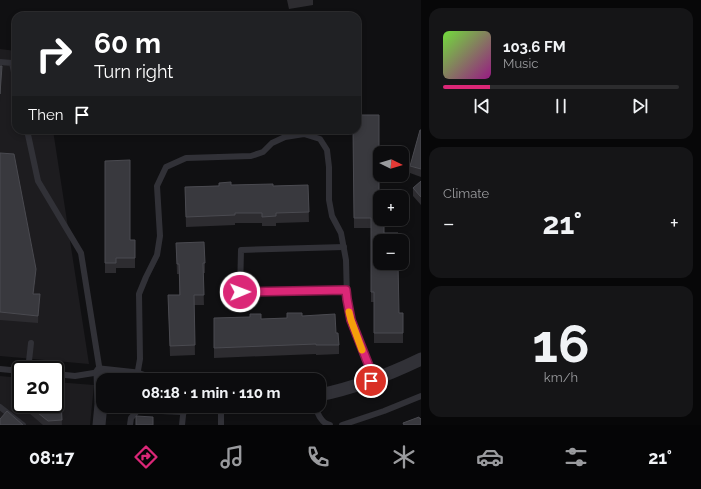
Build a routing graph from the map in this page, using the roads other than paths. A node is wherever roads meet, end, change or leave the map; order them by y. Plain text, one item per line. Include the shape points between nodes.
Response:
1 (0, 62) edge
2 (12, 63) edge
3 (28, 134) edge
4 (344, 247) junction
5 (346, 290) junction
6 (31, 343) dead end
7 (421, 359) edge
8 (29, 361) edge
9 (0, 369) edge
10 (12, 370) edge
11 (100, 372) junction
12 (107, 373) edge
13 (142, 373) edge
14 (64, 375) edge
15 (371, 381) junction
16 (326, 394) edge
17 (421, 396) edge
18 (0, 406) edge
19 (135, 413) edge
20 (184, 413) edge
21 (221, 413) edge
22 (318, 413) edge
23 (23, 425) edge
24 (99, 425) edge
25 (130, 425) edge
26 (182, 425) edge
27 (221, 425) edge
28 (330, 425) edge
29 (342, 425) edge

1 - 2 lane
3 - 11 lane via 38,181 81,253
4 - 5 lane
4 - 5 lane via 241,250 240,292
4 - 13 lane via 341,233 332,216 327,150 320,139 304,134 285,137 272,142 263,152 251,156 186,158 166,167 157,186 160,236 157,255 139,294
5 - 15 lane via 351,320 369,366
6 - 8 lane
7 - 15 street
9 - 10 lane
11 - 12 street
11 - 14 lane
11 - 24 street
15 - 16 street
17 - 29 lane via 384,412
18 - 23 lane
19 - 25 lane
20 - 26 lane
21 - 27 lane
22 - 28 lane via 326,424

